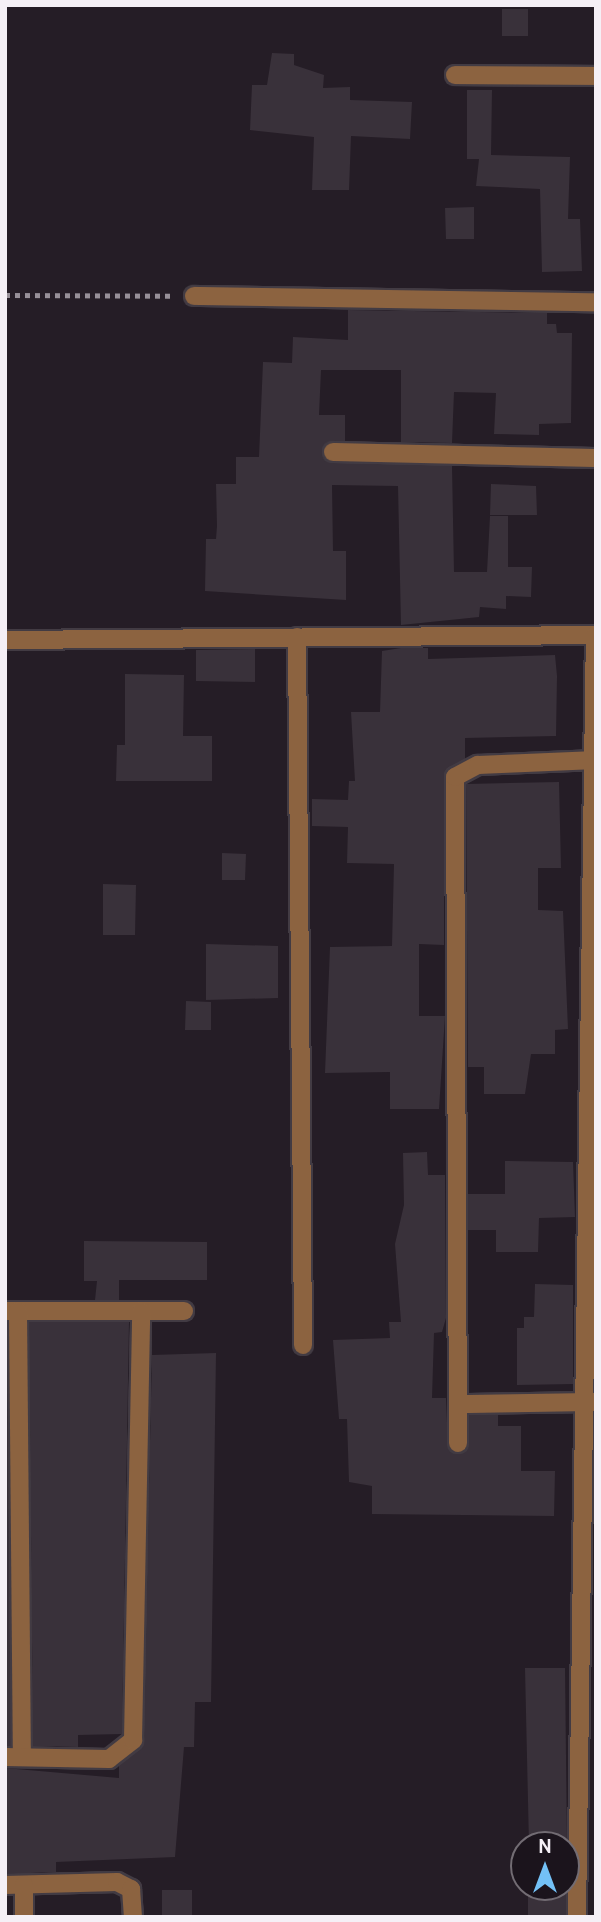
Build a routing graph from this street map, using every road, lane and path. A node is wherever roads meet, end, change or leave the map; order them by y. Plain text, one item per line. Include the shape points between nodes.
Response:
1 (456, 75) dead end
2 (596, 76) edge
3 (5, 295) edge
4 (194, 296) joint
5 (596, 302) edge
6 (332, 452) dead end
7 (596, 458) edge
8 (595, 635) edge
9 (297, 637) junction
10 (5, 640) edge
11 (594, 761) edge
12 (11, 1311) edge
13 (141, 1311) junction
14 (184, 1311) dead end
15 (303, 1345) dead end
16 (588, 1402) edge
17 (462, 1404) junction
18 (458, 1443) dead end
19 (13, 1757) edge
20 (587, 1781) edge
21 (5, 1885) edge
22 (24, 1885) junction
23 (24, 1917) edge
24 (133, 1917) edge
25 (577, 1917) edge

1 - 2 street
3 - 4 path
4 - 5 street
6 - 7 street
8 - 9 street
8 - 11 street
9 - 10 street
9 - 15 street
11 - 16 street
11 - 17 street via 478,765 455,777
12 - 13 street
12 - 19 street
13 - 14 street
13 - 19 street via 132,1740 109,1759
16 - 17 street
16 - 20 street
17 - 18 street
20 - 25 street
21 - 22 street
22 - 23 street
22 - 24 street via 125,1884

